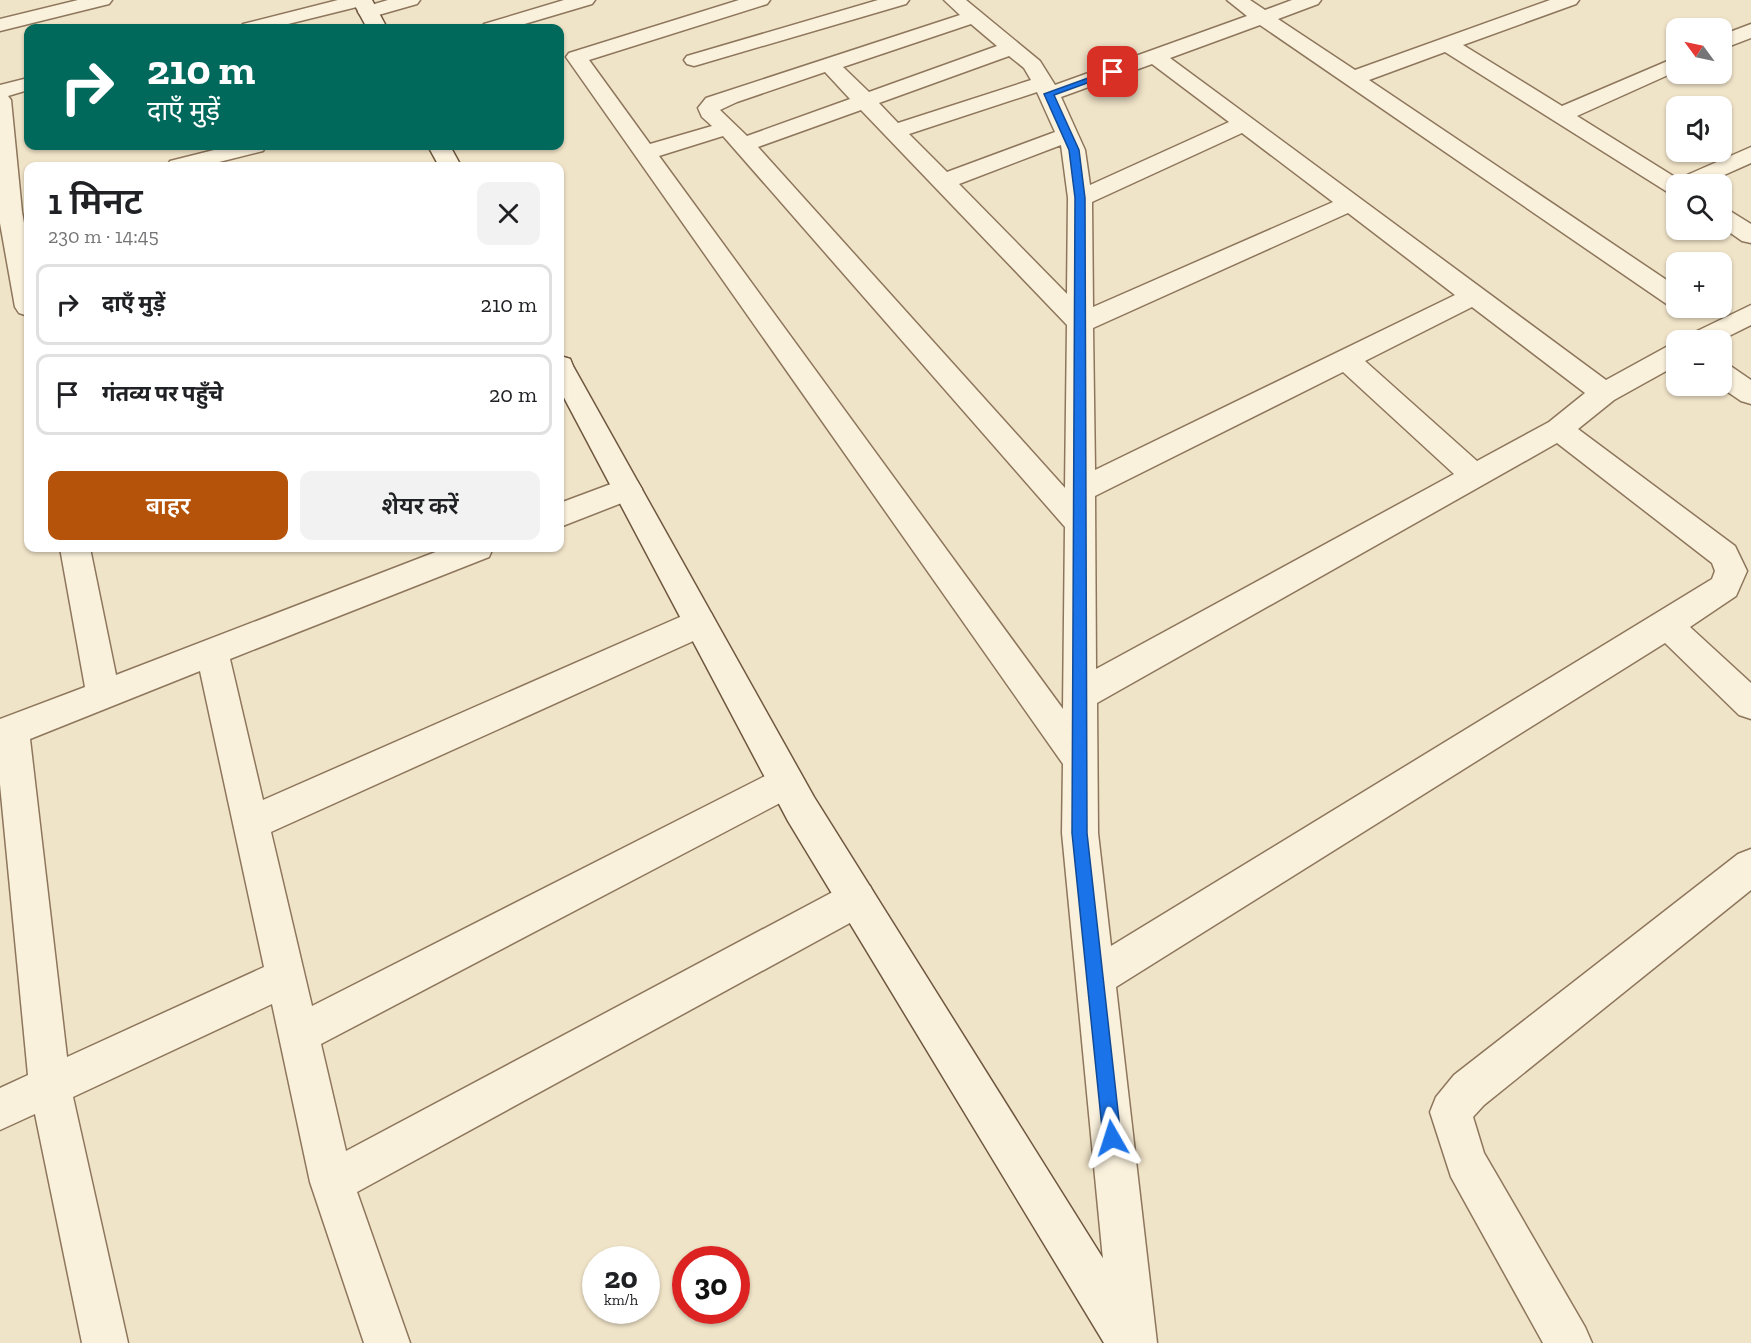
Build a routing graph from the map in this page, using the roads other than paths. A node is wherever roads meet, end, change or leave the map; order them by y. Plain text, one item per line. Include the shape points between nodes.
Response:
1 (102, 0) edge
2 (410, 0) edge
3 (585, 0) edge
4 (760, 0) edge
5 (899, 0) edge
6 (954, 0) edge
7 (1237, 0) edge
8 (1311, 0) edge
9 (1569, 0) edge
10 (367, 10) edge
11 (974, 16) junction
12 (1263, 16) junction
13 (276, 24) edge
14 (504, 24) edge
15 (0, 25) edge
16 (1751, 30) edge
17 (1732, 39) edge
18 (1449, 45) junction
19 (1011, 48) junction
20 (1156, 57) junction
21 (694, 60) dead end
22 (829, 63) junction
23 (1666, 68) edge
24 (1353, 78) junction
25 (24, 85) edge
26 (1046, 89) junction
27 (0, 91) edge
28 (864, 99) junction
29 (0, 100) edge
30 (1561, 115) junction
31 (1245, 123) junction
32 (895, 131) junction
33 (1067, 135) junction
34 (735, 137) junction
35 (240, 150) edge
36 (645, 153) junction
37 (1751, 154) edge
38 (3, 158) edge
39 (193, 162) edge
40 (1708, 174) edge
41 (1666, 181) edge
42 (943, 182) junction
43 (1080, 198) junction
44 (1351, 203) junction
45 (5, 214) edge
46 (1732, 223) edge
47 (1751, 235) edge
48 (24, 291) edge
49 (1666, 291) edge
50 (1474, 296) junction
51 (1751, 314) edge
52 (1697, 318) edge
53 (1080, 323) junction
54 (1706, 330) edge
55 (1720, 330) edge
56 (1345, 359) junction
57 (1666, 359) edge
58 (564, 373) edge
59 (1732, 381) edge
60 (1604, 393) junction
61 (1751, 394) edge
62 (1559, 429) junction
63 (1475, 476) junction
64 (627, 489) junction
65 (1080, 490) junction
66 (564, 513) edge
67 (1080, 524) junction
68 (76, 552) edge
69 (468, 552) edge
70 (700, 623) junction
71 (1667, 625) junction
72 (212, 652) junction
73 (103, 694) junction
74 (1080, 695) junction
75 (1751, 704) edge
76 (6, 733) edge
77 (1080, 760) junction
78 (787, 782) junction
79 (251, 823) junction
80 (1751, 867) edge
81 (857, 898) junction
82 (285, 978) junction
83 (1095, 978) junction
84 (298, 1034) junction
85 (50, 1087) junction
86 (0, 1109) edge
87 (332, 1182) junction
88 (105, 1343) edge
89 (387, 1343) edge
90 (1132, 1343) edge
91 (1569, 1343) edge

1 - 15 street
2 - 10 street
3 - 14 street
4 - 36 street via 681,15 576,57
5 - 21 street
6 - 11 street
7 - 12 street
8 - 12 street
9 - 18 street
10 - 13 street
11 - 19 street
11 - 22 street
12 - 20 street
12 - 24 street
16 - 17 street
18 - 24 street
18 - 30 street
19 - 26 street via 1033,65
19 - 28 street
20 - 26 street
20 - 31 street
22 - 28 street
22 - 34 street via 709,108
23 - 30 street
24 - 49 street
25 - 27 street
26 - 32 street
26 - 33 street
28 - 32 street
28 - 34 street
29 - 38 street
30 - 41 street
31 - 43 street
31 - 44 street
32 - 42 street
33 - 42 street
33 - 43 street via 1074,150
34 - 36 street
34 - 67 street
35 - 39 street
36 - 77 street
37 - 40 street
38 - 45 street
42 - 53 street
43 - 53 street
44 - 50 street
44 - 53 street
45 - 48 street
46 - 47 street
50 - 56 street
50 - 60 street
51 - 55 street
52 - 54 street
53 - 65 street
56 - 63 street
56 - 65 street
57 - 60 street
58 - 64 street
59 - 61 street
60 - 62 street
62 - 63 street
62 - 71 street via 1724,555 1731,571 1725,587
63 - 74 street
64 - 66 street
64 - 70 street
65 - 67 street
67 - 74 street
68 - 73 street
69 - 72 street
70 - 78 street
70 - 79 street
71 - 75 street
71 - 83 street
72 - 73 street
72 - 79 street
73 - 76 street
74 - 77 street
76 - 85 street
77 - 83 street via 1080,833
78 - 81 street
78 - 84 street
79 - 82 street
80 - 91 street via 1469,1090 1451,1112 1466,1162
81 - 87 street
81 - 90 street
82 - 84 street
82 - 85 street
83 - 90 street
84 - 87 street
85 - 86 street
85 - 88 street
87 - 89 street

